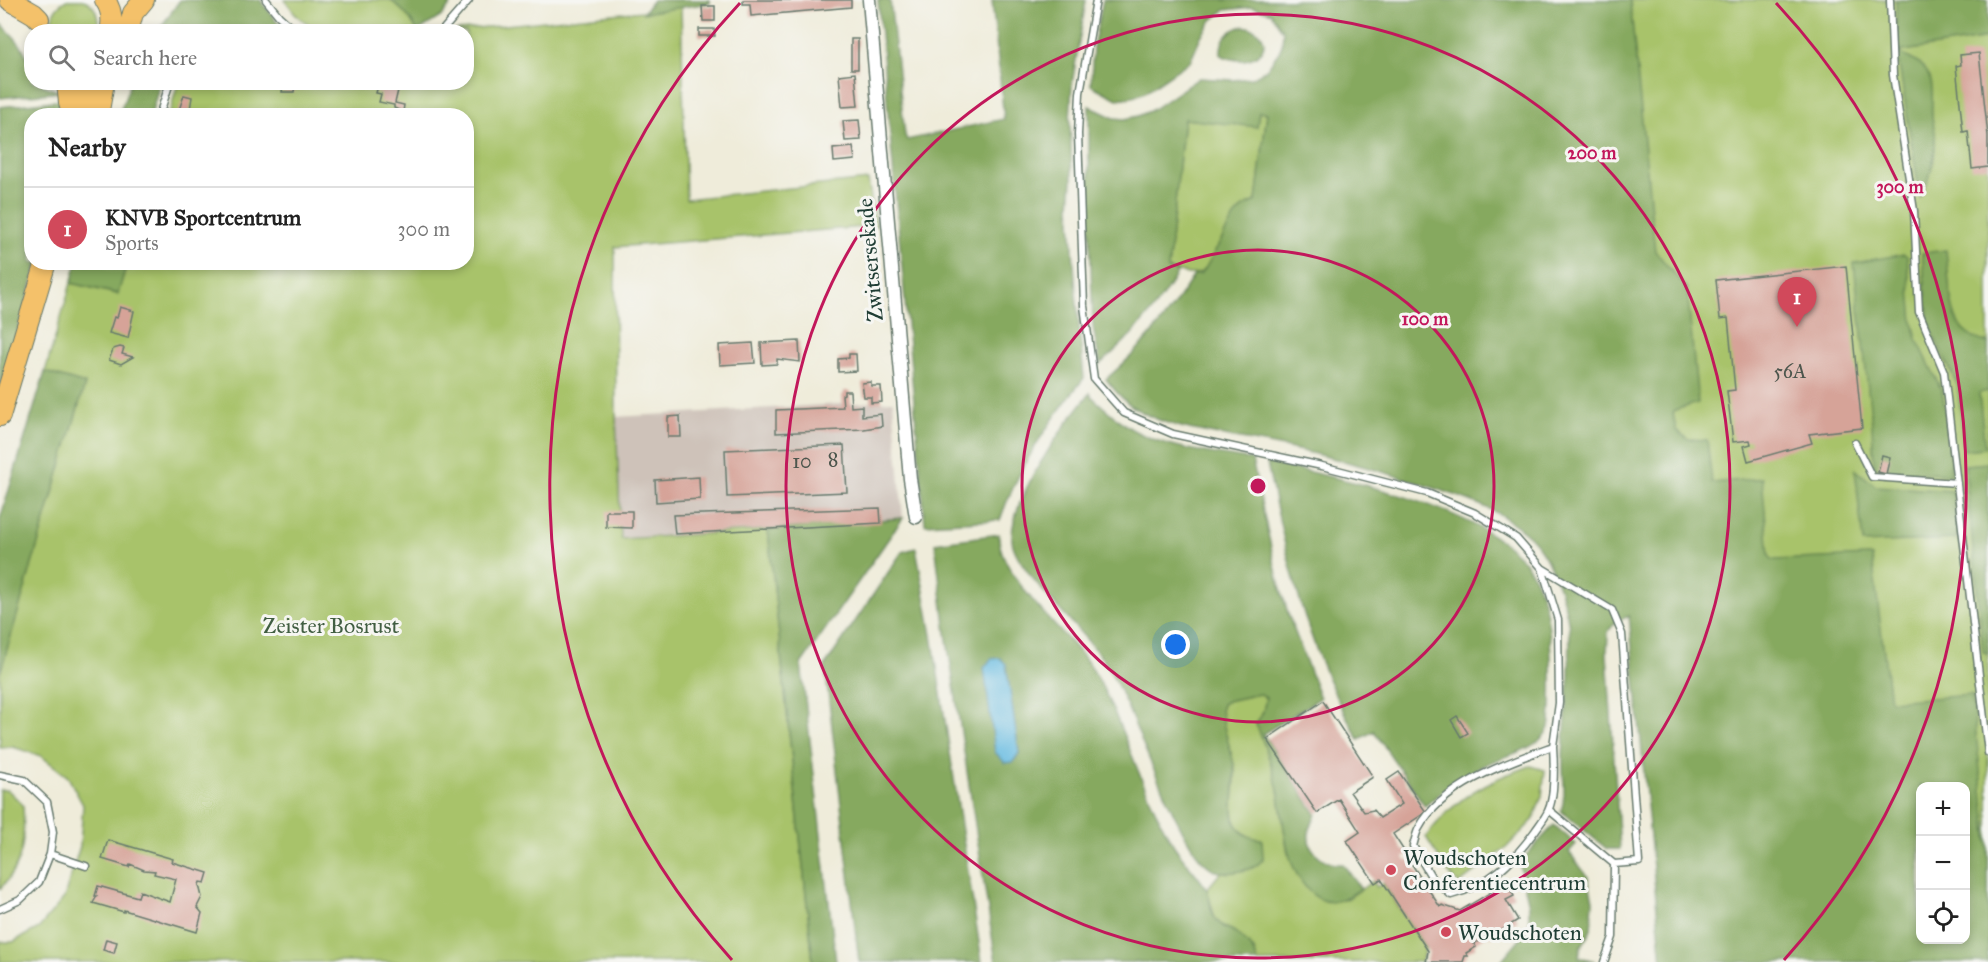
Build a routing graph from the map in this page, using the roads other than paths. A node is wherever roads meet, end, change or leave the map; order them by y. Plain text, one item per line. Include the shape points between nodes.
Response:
1 (10, 0) edge
2 (45, 0) edge
3 (144, 0) edge
4 (266, 0) edge
5 (469, 0) edge
6 (868, 0) edge
7 (1096, 0) edge
8 (1890, 0) edge
9 (39, 24) edge
10 (39, 24) edge
11 (130, 24) edge
12 (288, 24) edge
13 (448, 24) edge
14 (68, 90) edge
15 (85, 90) edge
16 (103, 90) edge
17 (167, 90) edge
18 (71, 108) edge
19 (82, 108) edge
20 (99, 108) edge
21 (162, 108) edge
22 (44, 270) edge
23 (0, 416) edge
24 (1855, 443) dead end
25 (1957, 483) junction
26 (916, 517) dead end
27 (1542, 568) junction
28 (1988, 674) edge
29 (1978, 675) junction
30 (1553, 746) junction
31 (1988, 753) edge
32 (0, 775) edge
33 (1549, 810) junction
34 (50, 854) junction
35 (1614, 864) junction
36 (86, 866) dead end
37 (0, 909) edge
38 (1604, 962) edge

1 - 9 main road via 34,14
2 - 10 main road
3 - 11 main road via 133,13
4 - 12 lane
5 - 13 lane
6 - 26 street, Zwitsersekade
7 - 27 lane via 1080,93 1078,134 1084,306 1094,379 1124,413 1173,434 1427,493 1475,513 1515,538
8 - 25 lane via 1893,75 1914,211 1919,312 1944,372
14 - 18 main road
15 - 19 main road
16 - 20 main road
17 - 21 lane
22 - 23 main road
24 - 25 lane via 1872,477
25 - 29 lane
27 - 30 lane via 1558,620 1559,703
27 - 35 lane via 1612,610 1622,634 1639,862
28 - 29 lane
29 - 31 lane
30 - 33 lane
30 - 33 lane via 1460,788 1430,812 1418,829 1413,846 1432,878 1451,895 1470,890 1504,868
32 - 34 lane via 24,780 47,802 53,832
33 - 35 lane
34 - 36 lane
34 - 37 lane via 39,882 20,900
35 - 38 lane via 1613,937

